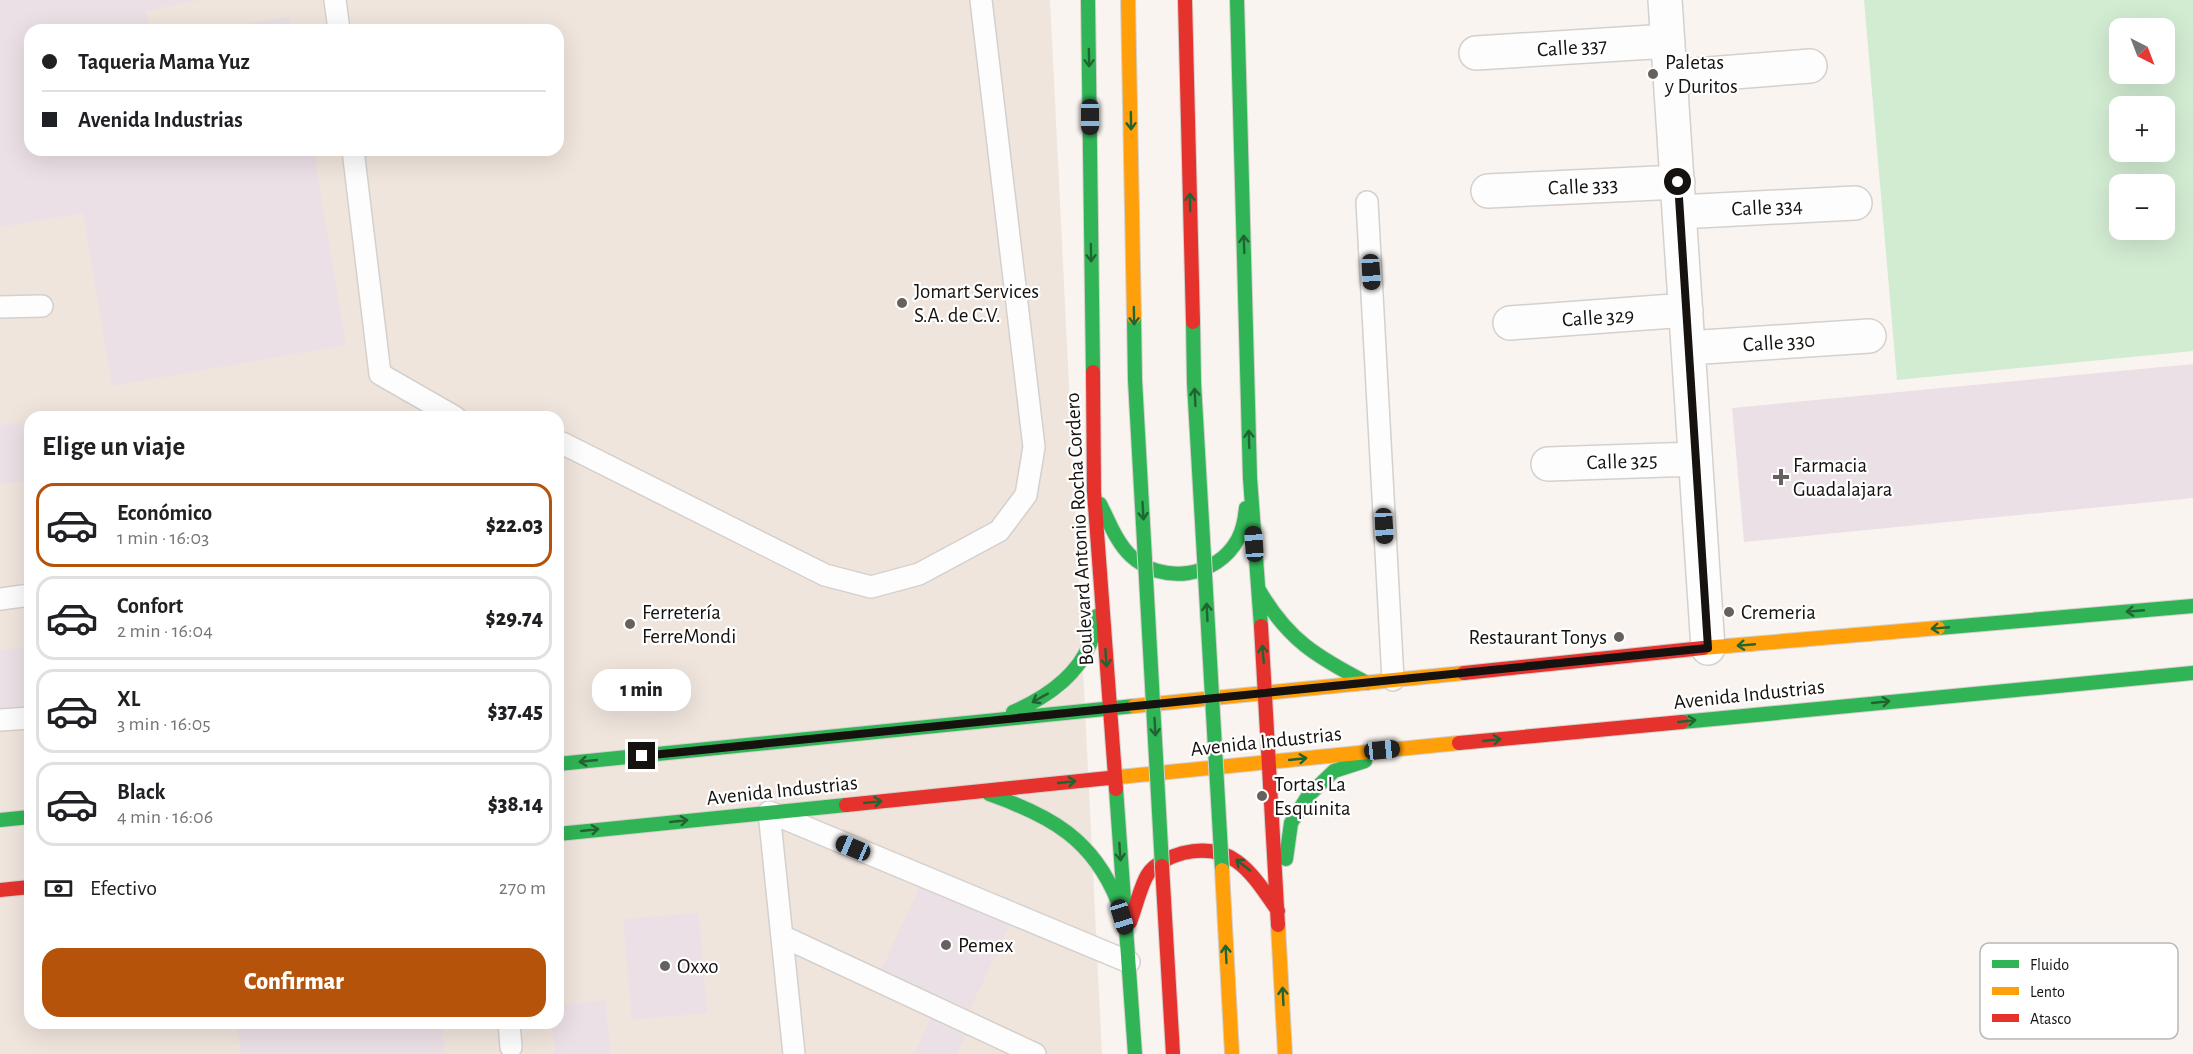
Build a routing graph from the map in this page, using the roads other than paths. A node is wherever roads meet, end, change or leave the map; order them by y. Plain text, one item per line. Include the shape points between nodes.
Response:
1 (335, 0) edge
2 (981, 0) edge
3 (1088, 0) edge
4 (1128, 0) edge
5 (1185, 0) edge
6 (1237, 0) edge
7 (1665, 0) edge
8 (338, 24) edge
9 (1668, 41) junction
10 (1476, 53) dead end
11 (1810, 66) dead end
12 (1671, 77) junction
13 (354, 156) edge
14 (1488, 191) dead end
15 (1679, 197) junction
16 (1367, 202) dead end
17 (1855, 203) dead end
18 (42, 306) dead end
19 (0, 307) edge
20 (1686, 310) junction
21 (1510, 323) dead end
22 (1869, 336) dead end
23 (1688, 348) junction
24 (445, 411) edge
25 (564, 444) edge
26 (1695, 459) junction
27 (1548, 464) dead end
28 (1250, 478) junction
29 (1094, 492) junction
30 (1257, 587) junction
31 (24, 596) edge
32 (0, 599) edge
33 (1102, 600) junction
34 (2193, 606) edge
35 (1708, 648) junction
36 (2193, 673) edge
37 (1393, 680) junction
38 (1367, 683) junction
39 (1266, 694) junction
40 (1110, 708) junction
41 (24, 718) edge
42 (0, 720) edge
43 (990, 720) junction
44 (1404, 748) junction
45 (1269, 762) junction
46 (564, 763) edge
47 (1115, 778) junction
48 (951, 794) junction
49 (769, 813) junction
50 (24, 818) edge
51 (0, 820) edge
52 (564, 833) edge
53 (24, 888) edge
54 (0, 890) edge
55 (1278, 911) junction
56 (1126, 932) junction
57 (782, 936) junction
58 (1128, 962) junction
59 (510, 1029) edge
60 (511, 1047) dead end
61 (794, 1054) edge
62 (1035, 1054) edge
63 (1135, 1054) edge
64 (1173, 1054) edge
65 (1232, 1054) edge
66 (1285, 1054) edge

1 - 8 lane
2 - 25 lane via 1034,447 1026,495 999,531 919,574 872,587 825,576
3 -> 29 main road, Boulevard Antonio Rocha Cordero
4 -> 64 main road, bridge via 1135,380
65 -> 5 main road, bridge via 1194,383
28 -> 6 main road
7 - 9 street
9 - 10 street, Calle 337
9 - 12 street
11 - 12 street
12 - 15 street
13 - 24 lane via 380,374
14 - 15 street, Calle 333
15 - 17 street, Calle 334
15 - 20 street
16 - 37 lane
18 - 19 lane
20 - 21 street, Calle 329
20 - 23 street
22 - 23 street, Calle 330
23 - 26 street
26 - 27 street, Calle 325
26 - 35 street
28 - 29 main road via 1245,521 1238,540 1209,568 1190,574 1170,575 1148,568 1130,556
28 - 30 main road
29 - 33 main road, Boulevard Antonio Rocha Cordero
30 - 38 main road via 1282,625 1304,647
39 -> 30 main road
31 - 32 lane
33 -> 40 main road, Boulevard Antonio Rocha Cordero
33 -> 43 main road via 1089,648 1076,670 1051,692 1022,709
34 -> 35 main road
35 - 37 main road
44 -> 36 main road, Avenida Industrias
37 - 38 main road
38 - 39 main road
39 - 40 main road
39 - 45 main road
40 - 43 main road
40 - 47 main road, Boulevard Antonio Rocha Cordero
41 - 42 lane
43 -> 46 main road
45 -> 44 main road, Avenida Industrias
44 - 55 main road via 1334,771 1308,796 1291,823
45 - 47 main road, Avenida Industrias
45 - 55 main road
48 -> 47 main road, Avenida Industrias
47 -> 56 main road, Boulevard Antonio Rocha Cordero
49 -> 48 main road, Avenida Industrias
48 - 56 main road via 984,792 1016,802 1075,836 1113,886
52 -> 49 main road, Avenida Industrias
49 - 57 lane
49 - 58 lane
50 - 51 main road
53 - 54 main road
55 -> 56 main road via 1251,872 1236,859 1214,851 1192,851 1171,856 1148,873
66 -> 55 main road
56 - 58 main road, Boulevard Antonio Rocha Cordero
57 - 61 lane
57 - 62 lane
58 - 63 main road, Boulevard Antonio Rocha Cordero
59 - 60 lane

